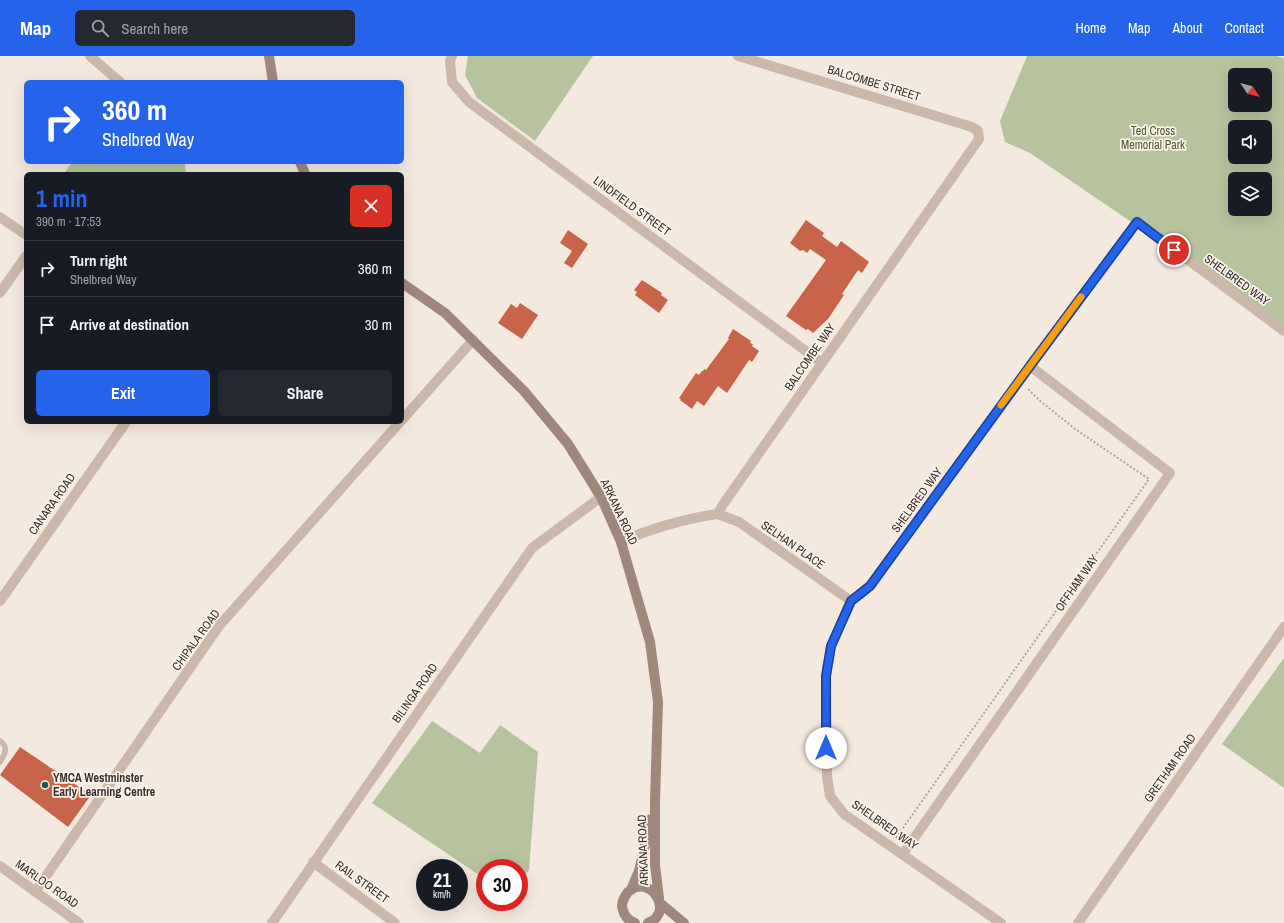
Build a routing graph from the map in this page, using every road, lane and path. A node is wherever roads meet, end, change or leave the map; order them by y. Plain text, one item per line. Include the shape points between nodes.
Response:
1 (90, 56) edge
2 (269, 56) edge
3 (452, 56) edge
4 (738, 56) edge
5 (118, 80) edge
6 (273, 80) edge
7 (978, 131) joint
8 (0, 217) edge
9 (24, 235) edge
10 (24, 259) edge
11 (404, 284) edge
12 (0, 293) edge
13 (1284, 331) edge
14 (473, 340) junction
15 (822, 363) junction
16 (1030, 366) junction
17 (1014, 388) junction
18 (404, 418) edge
19 (125, 424) edge
20 (398, 424) edge
21 (601, 497) junction
22 (718, 514) junction
23 (621, 542) junction
24 (0, 601) edge
25 (851, 601) junction
26 (1284, 627) edge
27 (0, 741) edge
28 (0, 762) edge
29 (655, 801) junction
30 (891, 846) junction
31 (903, 854) junction
32 (313, 862) junction
33 (0, 866) edge
34 (631, 890) junction
35 (35, 892) junction
36 (659, 901) junction
37 (624, 920) edge
38 (653, 922) edge
39 (79, 923) edge
40 (272, 923) edge
41 (395, 923) edge
42 (634, 923) edge
43 (684, 923) edge
44 (1002, 923) edge
45 (1078, 923) edge

1 - 5 street
2 - 6 main road
3 - 15 street, LINDFIELD STREET via 452,82 469,102
4 - 7 street, BALCOMBE STREET via 972,127
7 - 15 street, BALCOMBE WAY via 977,143
8 - 9 street
10 - 12 street
11 - 14 main road, ARKANA ROAD via 445,313
13 - 16 street, SHELBRED WAY via 1137,222
14 - 18 street, CHIPALA ROAD
14 - 21 main road, ARKANA ROAD via 524,391 568,444
15 - 22 street, BALCOMBE WAY
16 - 17 street, SHELBRED WAY
16 - 31 street, OFFHAM WAY via 1170,473
17 - 25 street, SHELBRED WAY via 870,586
17 - 30 path via 1019,392 1028,388 1075,429 1149,479
19 - 24 street, CANARA ROAD
20 - 35 street, CHIPALA ROAD via 220,626
21 - 23 main road, ARKANA ROAD
21 - 32 street, BILINGA ROAD via 532,548
22 - 23 street via 639,534
22 - 25 street, SELHAN PLACE via 739,522
23 - 29 main road, ARKANA ROAD via 650,642 658,702
25 - 30 street, SHELBRED WAY via 831,646 826,676 827,776 830,796 844,814
26 - 45 street, GRETHAM ROAD
27 - 28 lane via 6,749
29 - 34 main road, ARKANA ROAD via 639,871
29 - 36 main road, ARKANA ROAD via 655,865
30 - 31 street, SHELBRED WAY
31 - 44 street, SHELBRED WAY
32 - 40 street, BILINGA ROAD
32 - 41 street, RAIL STREET
33 - 35 street, MARLOO ROAD
34 - 36 main road via 647,888 652,890
34 - 37 main road, ARKANA ROAD via 623,902
35 - 39 street, MARLOO ROAD
36 - 38 main road via 660,910
36 - 43 main road
37 - 42 main road

